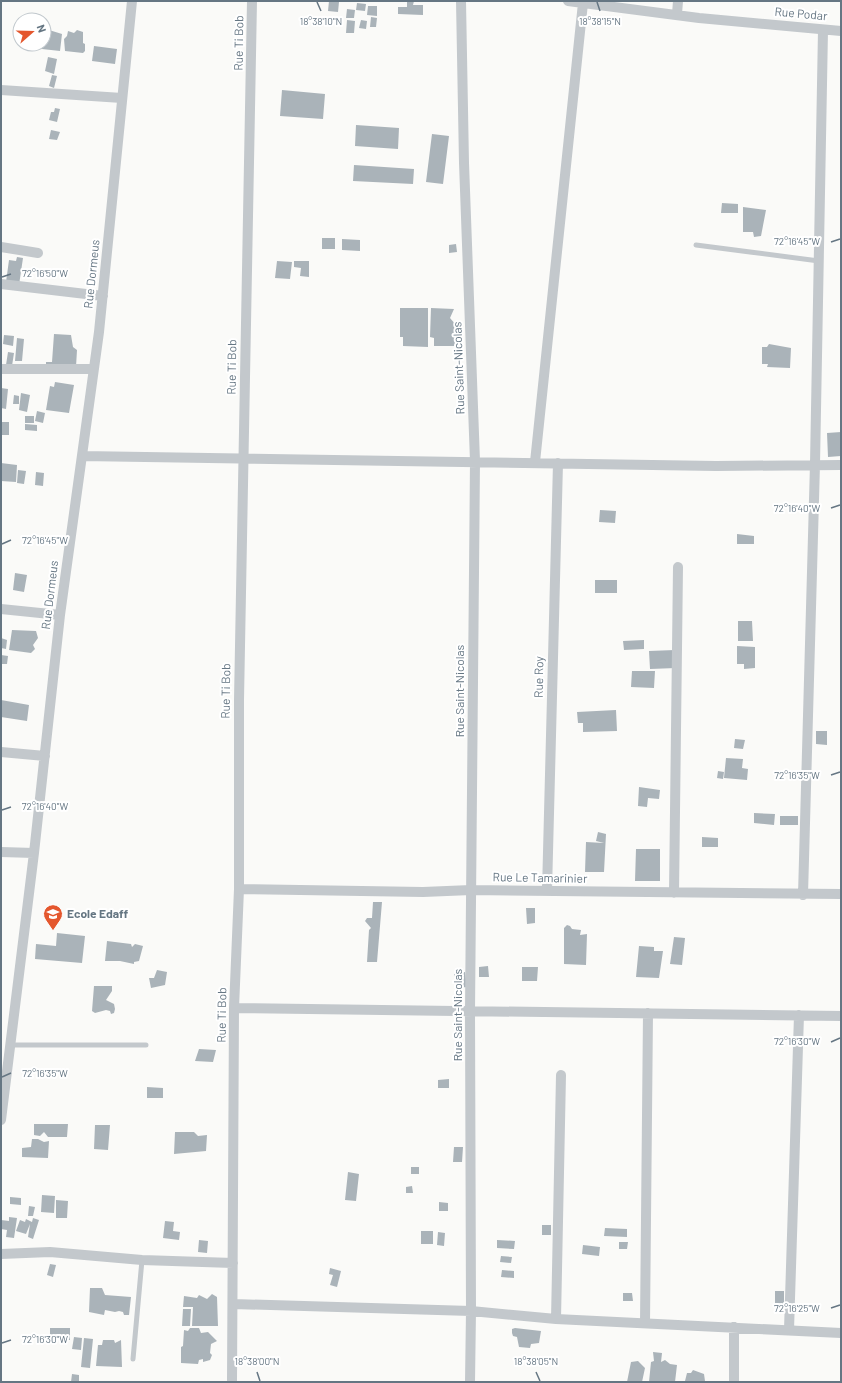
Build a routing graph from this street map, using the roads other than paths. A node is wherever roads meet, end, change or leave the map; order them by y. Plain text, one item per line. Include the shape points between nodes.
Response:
1 (132, 1) edge
2 (252, 1) edge
3 (461, 1) edge
4 (568, 1) edge
5 (678, 1) edge
6 (583, 3) junction
7 (677, 14) junction
8 (823, 30) junction
9 (841, 31) edge
10 (1, 90) edge
11 (122, 98) junction
12 (696, 245) dead end
13 (1, 247) edge
14 (38, 253) dead end
15 (819, 261) junction
16 (1, 284) edge
17 (103, 296) junction
18 (1, 369) edge
19 (94, 369) junction
20 (82, 456) junction
21 (243, 458) junction
22 (475, 461) junction
23 (535, 462) junction
24 (558, 463) junction
25 (815, 464) junction
26 (841, 465) edge
27 (678, 567) dead end
28 (1, 609) edge
29 (60, 615) junction
30 (1, 752) edge
31 (45, 756) junction
32 (1, 852) edge
33 (34, 853) junction
34 (239, 889) junction
35 (471, 890) junction
36 (547, 891) junction
37 (674, 893) junction
38 (841, 894) edge
39 (803, 895) junction
40 (234, 1008) junction
41 (470, 1011) junction
42 (648, 1013) junction
43 (799, 1015) junction
44 (841, 1016) edge
45 (10, 1045) junction
46 (146, 1045) dead end
47 (561, 1075) dead end
48 (2, 1109) edge
49 (1, 1120) edge
50 (1, 1254) edge
51 (142, 1260) junction
52 (233, 1264) junction
53 (234, 1304) junction
54 (471, 1311) junction
55 (556, 1319) junction
56 (646, 1323) junction
57 (734, 1327) junction
58 (789, 1330) junction
59 (841, 1333) edge
60 (133, 1359) dead end
61 (232, 1382) edge
62 (470, 1382) edge
63 (734, 1382) edge

1 - 11 street, Rue Dormeus
2 - 21 street, Rue Ti Bob
3 - 22 street, Rue Saint-Nicolas via 464,171
4 - 6 street, Rue Podar
5 - 7 street
6 - 7 street, Rue Podar
6 - 23 street
7 - 8 street, Rue Podar
8 - 9 street, Rue Podar
8 - 15 street
10 - 11 street
11 - 17 street, Rue Dormeus
12 - 15 lane
13 - 14 street
15 - 25 street
16 - 17 street
17 - 19 street, Rue Dormeus
18 - 19 street
19 - 20 street, Rue Dormeus
20 - 21 street
20 - 29 street, Rue Dormeus
21 - 22 street
21 - 34 street, Rue Ti Bob
22 - 23 street
22 - 35 street, Rue Saint-Nicolas
23 - 24 street
24 - 25 street via 716,466
24 - 36 street, Rue Roy
25 - 26 street
25 - 39 street
27 - 37 street
28 - 29 street
29 - 31 street, Rue Dormeus
30 - 31 street
31 - 33 street, Rue Dormeus
32 - 33 street
33 - 45 street, Rue Dormeus
34 - 35 street, Rue Le Tamarinier via 423,892
34 - 40 street, Rue Ti Bob
35 - 36 street, Rue Le Tamarinier
35 - 41 street, Rue Saint-Nicolas
36 - 37 street, Rue Le Tamarinier
37 - 39 street, Rue Le Tamarinier
38 - 39 street, Rue Le Tamarinier
40 - 41 street
40 - 52 street, Rue Ti Bob
41 - 42 street
41 - 54 street, Rue Saint-Nicolas
42 - 43 street
42 - 56 street
43 - 44 street
43 - 58 street
45 - 46 lane
45 - 48 street, Rue Dormeus
47 - 55 street
48 - 49 street, Rue Dormeus
50 - 51 street via 50,1252
51 - 52 street
51 - 60 lane
52 - 53 street, Rue Ti Bob
53 - 54 street
53 - 61 street, Rue Ti Bob
54 - 55 street
54 - 62 street, Rue Saint-Nicolas
55 - 56 street
56 - 57 street
57 - 58 street
57 - 63 street
58 - 59 street

